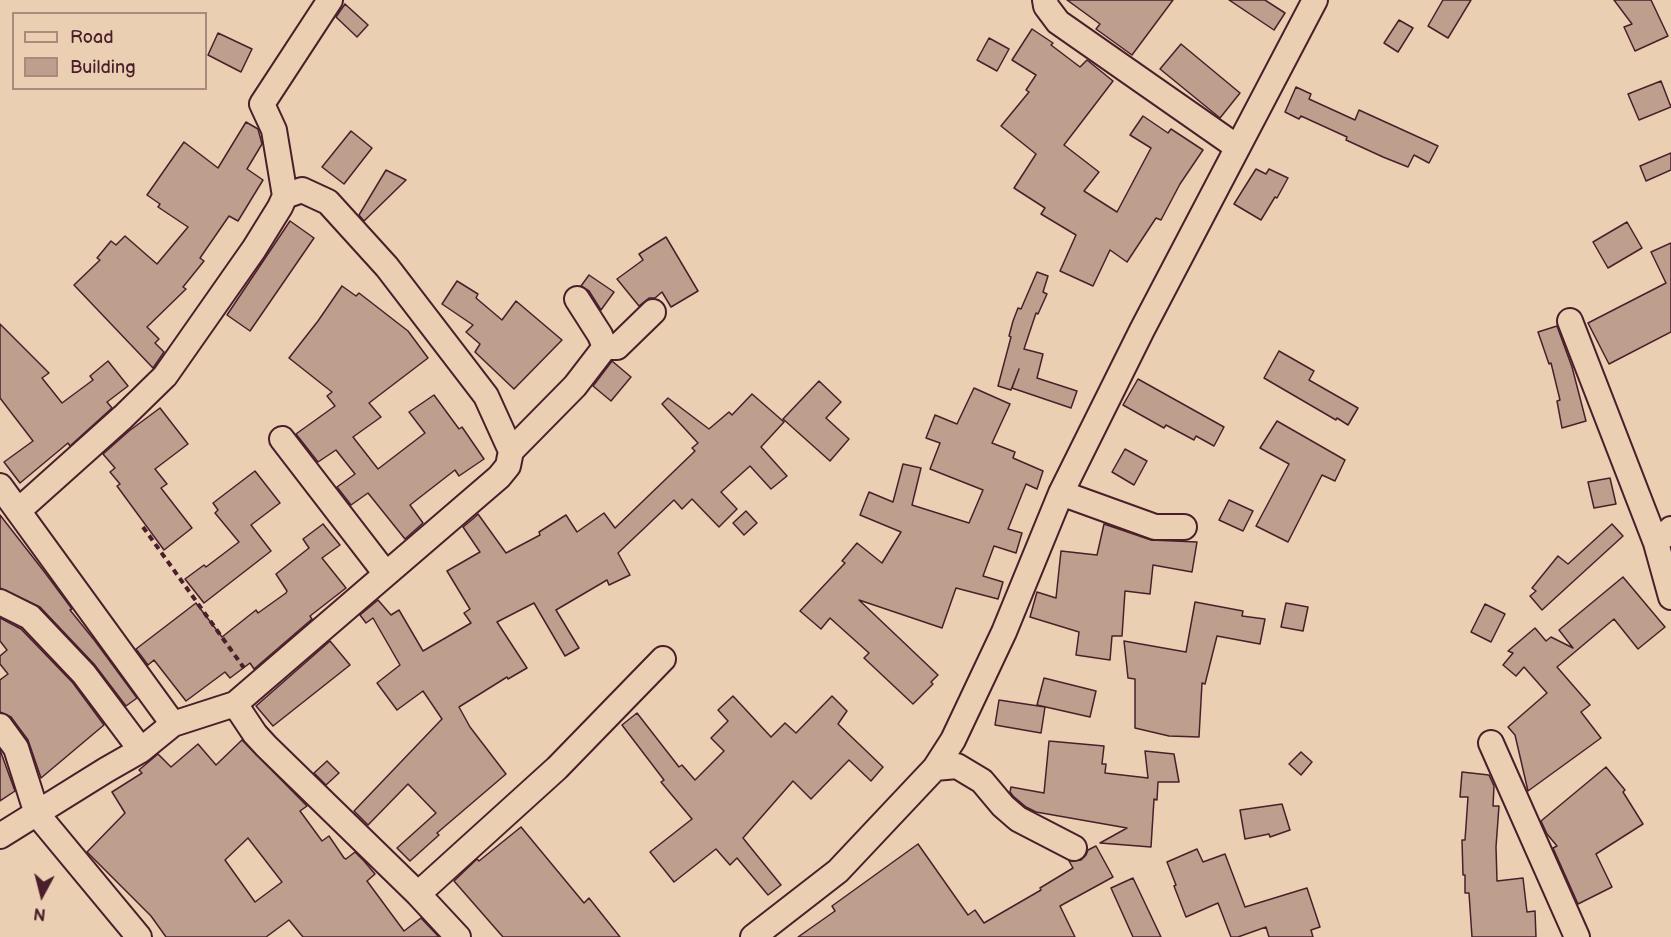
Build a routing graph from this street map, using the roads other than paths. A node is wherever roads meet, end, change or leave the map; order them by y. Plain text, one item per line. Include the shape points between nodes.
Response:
1 (330, 0) edge
2 (1045, 0) edge
3 (1315, 0) edge
4 (1237, 147) junction
5 (285, 196) junction
6 (577, 299) dead end
7 (653, 312) dead end
8 (1570, 321) dead end
9 (605, 347) junction
10 (282, 439) dead end
11 (511, 451) junction
12 (0, 486) edge
13 (1061, 492) junction
14 (18, 511) junction
15 (1184, 527) dead end
16 (1664, 536) edge
17 (386, 574) junction
18 (1671, 597) edge
19 (0, 602) edge
20 (663, 659) dead end
21 (235, 704) junction
22 (173, 724) junction
23 (0, 726) edge
24 (1491, 743) dead end
25 (141, 750) junction
26 (936, 768) junction
27 (37, 814) junction
28 (0, 836) edge
29 (1074, 848) dead end
30 (418, 894) junction
31 (139, 937) edge
32 (458, 937) edge
33 (753, 937) edge
34 (1577, 937) edge

1 - 5 street via 261,104 274,130
2 - 4 street via 1058,22
3 - 4 street
4 - 13 street
5 - 11 street via 302,190 328,202 387,267 486,396
5 - 14 street via 254,249 165,376
6 - 9 street
7 - 9 street via 617,347
8 - 16 street
9 - 11 street via 576,386
10 - 17 street
11 - 17 street via 508,466 499,477
12 - 14 street
13 - 15 street via 1155,527
13 - 26 street via 1004,632
14 - 22 street
16 - 18 street
17 - 21 street
19 - 25 street via 38,625 84,674
20 - 30 street via 557,768
21 - 22 street
21 - 30 street via 266,746
22 - 25 street
23 - 27 street via 16,748
24 - 34 street
25 - 27 street
26 - 29 street via 957,766 982,781 1018,819
26 - 33 street via 838,872
27 - 28 street
27 - 31 street
30 - 32 street

